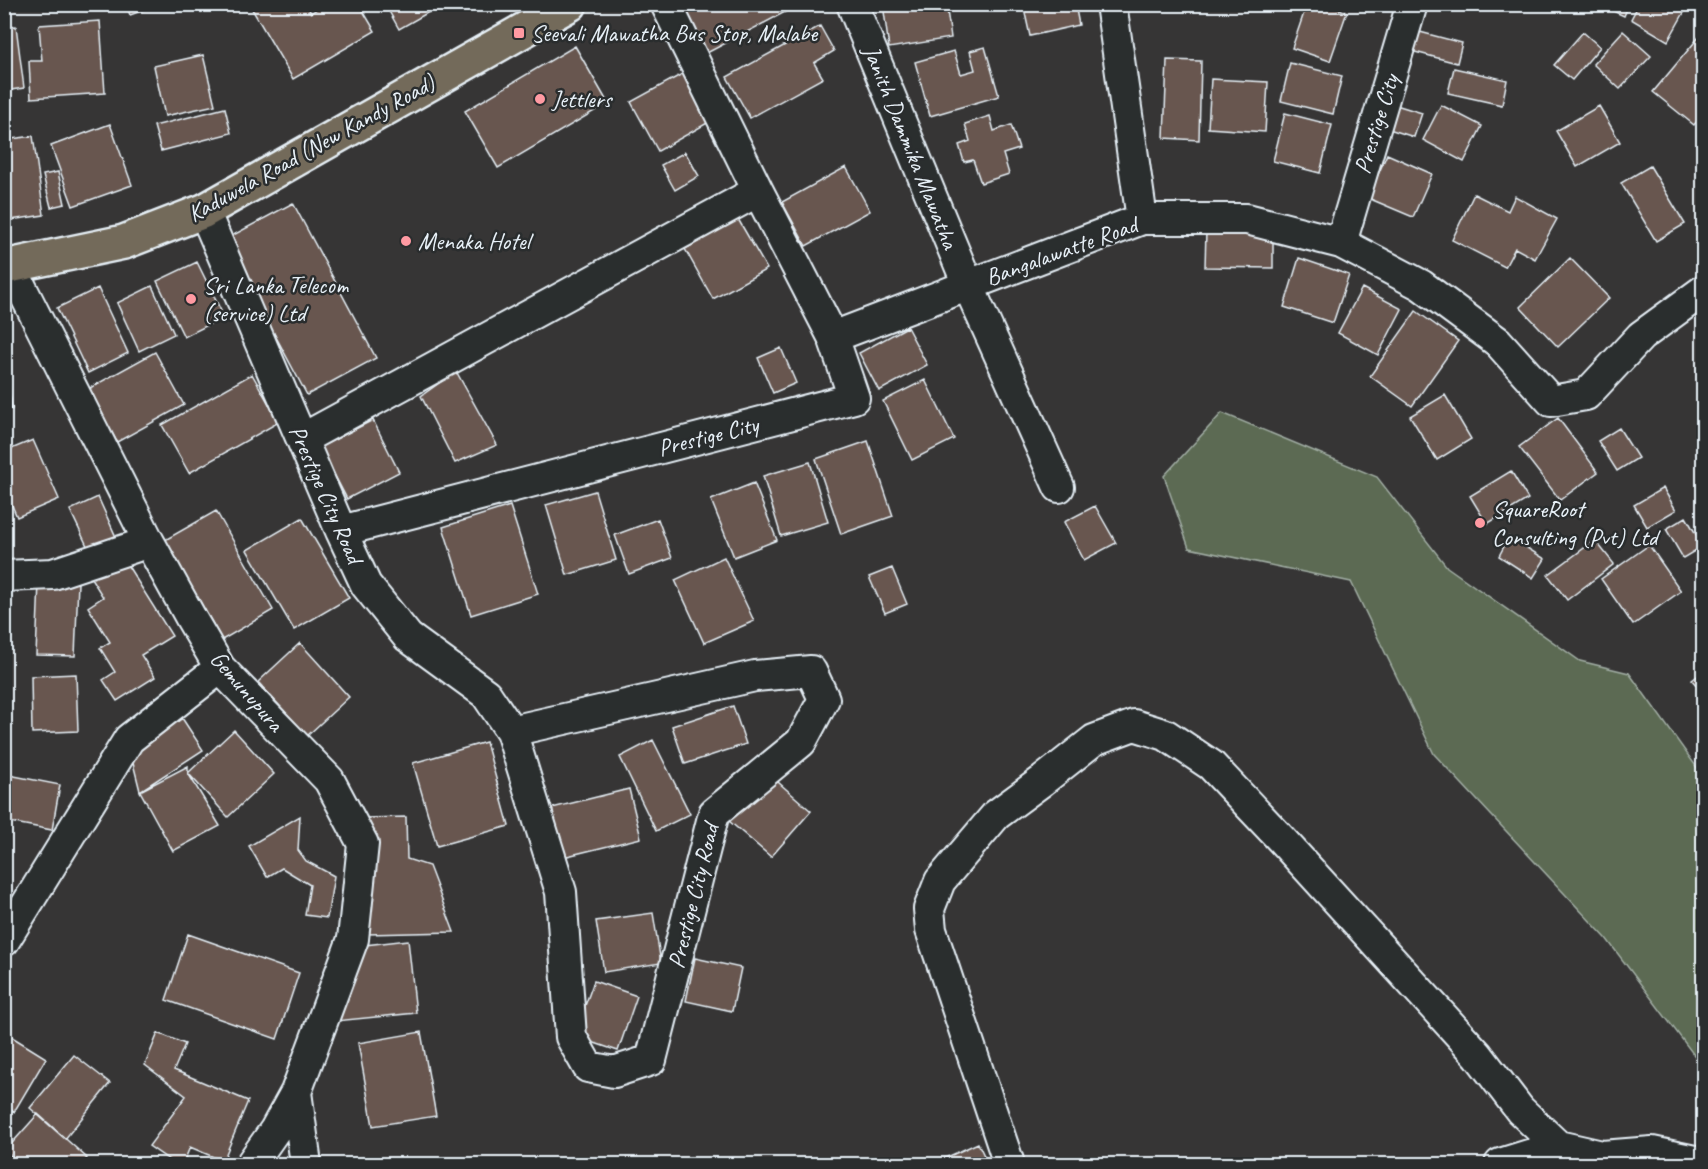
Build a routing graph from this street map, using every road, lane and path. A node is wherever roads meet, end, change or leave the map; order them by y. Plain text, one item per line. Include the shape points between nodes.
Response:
1 (570, 4) edge
2 (666, 4) edge
3 (852, 4) edge
4 (1111, 4) edge
5 (1412, 4) edge
6 (758, 191) junction
7 (204, 211) junction
8 (1142, 219) junction
9 (1341, 243) junction
10 (8, 267) edge
11 (968, 285) junction
12 (1704, 290) edge
13 (833, 337) junction
14 (302, 439) junction
15 (1059, 487) dead end
16 (341, 531) junction
17 (149, 542) junction
18 (4, 576) edge
19 (220, 668) junction
20 (511, 731) junction
21 (4, 941) edge
22 (297, 1092) junction
23 (1558, 1146) junction
24 (1704, 1163) edge
25 (251, 1164) edge
26 (306, 1164) edge
27 (1009, 1164) edge
28 (1500, 1164) edge

1 - 7 main road, Kaduwela Road (New Kandy Road)
2 - 6 street, Prestige City
3 - 11 street, Janith Dammika Mawatha
4 - 8 street
5 - 9 street, Prestige City
6 - 13 street, Prestige City
6 - 14 street
7 - 10 main road, Kaduwela Road (New Kandy Road) via 124,242
7 - 14 street, Prestige City Road
8 - 9 street, Bangalawatte Road via 1247,219
8 - 11 street, Bangalawatte Road
9 - 12 street, Bangalawatte Road via 1420,285 1498,342 1551,401 1586,395 1641,336
10 - 17 street, Gemunupura
11 - 13 street, Bangalawatte Road
11 - 15 street, Janith Dammika Mawatha
13 - 16 street, Prestige City via 854,398
14 - 16 street, Prestige City Road
16 - 20 street, Prestige City Road via 366,585 408,637 486,694
17 - 18 street via 53,574
17 - 19 street, Gemunupura
19 - 21 street via 129,739
19 - 22 street, Gemunupura via 329,780 363,844 353,939
20 - 20 street, Prestige City Road via 561,892 571,1037 588,1066 614,1072 651,1060 714,813 801,742 824,699 811,671 755,675
22 - 25 street, Gemunupura
22 - 26 street, Gemunupura
23 - 24 street via 1602,1156 1652,1152
23 - 27 street via 1520,1110 1479,1055 1211,765 1166,735 1134,725 1094,740 996,815 940,881 929,909 932,930
23 - 28 street

